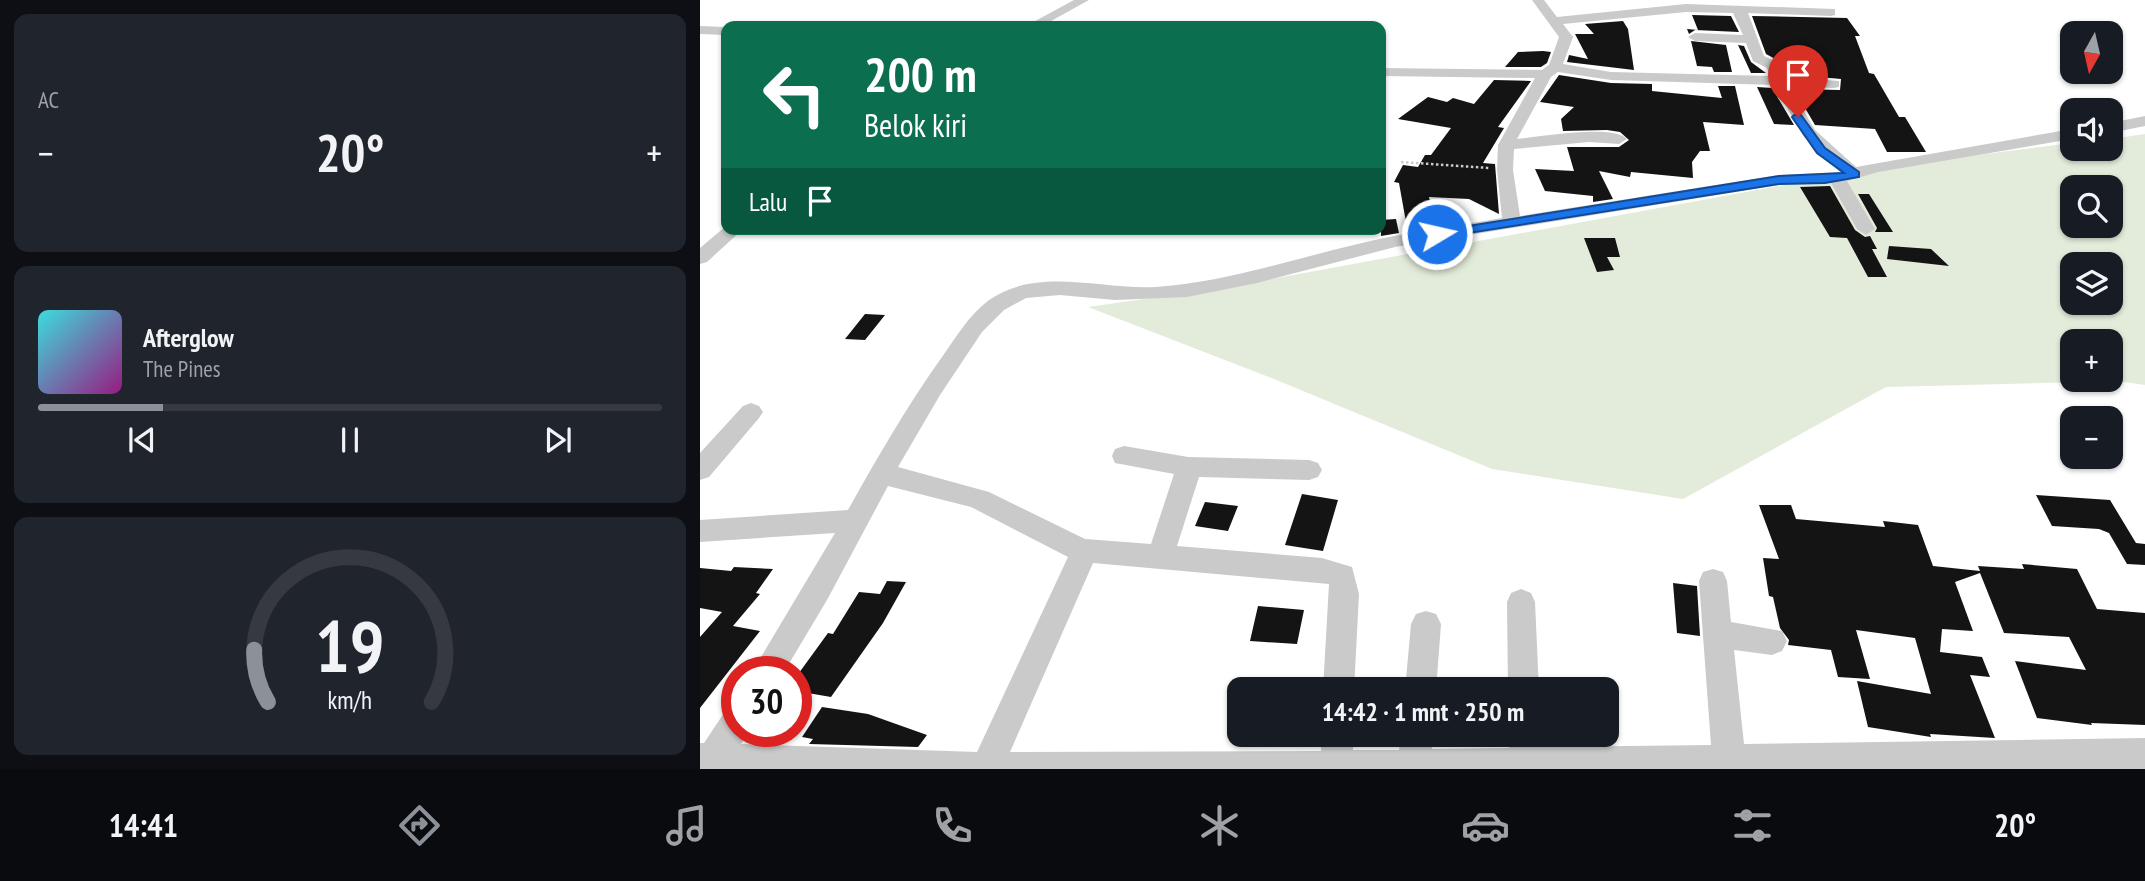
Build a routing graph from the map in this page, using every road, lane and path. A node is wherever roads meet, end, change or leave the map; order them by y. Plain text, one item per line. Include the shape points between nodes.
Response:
1 (1083, 0) edge
2 (1538, 0) edge
3 (1738, 11) junction
4 (1831, 12) dead end
5 (1043, 21) edge
6 (1555, 22) junction
7 (700, 30) edge
8 (721, 31) edge
9 (1695, 37) dead end
10 (1752, 39) junction
11 (1550, 71) junction
12 (1386, 72) edge
13 (1779, 81) junction
14 (1834, 84) dead end
15 (2145, 121) edge
16 (2123, 125) edge
17 (2060, 136) edge
18 (1619, 139) dead end
19 (1506, 145) junction
20 (1401, 162) dead end
21 (1505, 170) junction
22 (1845, 176) junction
23 (1512, 222) junction
24 (1866, 229) dead end
25 (727, 235) edge
26 (700, 258) edge
27 (751, 412) dead end
28 (1124, 456) dead end
29 (1188, 467) junction
30 (700, 470) edge
31 (1308, 470) dead end
32 (880, 474) junction
33 (856, 520) junction
34 (700, 531) edge
35 (1085, 551) junction
36 (1159, 559) junction
37 (1713, 581) dead end
38 (1521, 602) dead end
39 (1426, 624) dead end
40 (1718, 634) junction
41 (1772, 641) dead end
42 (776, 656) edge
43 (1339, 677) edge
44 (1421, 677) edge
45 (1524, 677) edge
46 (721, 741) edge
47 (1526, 749) edge
48 (1337, 751) edge
49 (1415, 751) edge
50 (2145, 754) edge
51 (707, 759) edge
52 (1729, 759) junction
53 (1240, 768) edge
54 (986, 769) edge

1 - 5 street
2 - 6 street
3 - 4 street
3 - 6 street via 1686,8
3 - 10 street
6 - 11 street via 1566,37
7 - 8 street
9 - 10 street
10 - 13 street via 1758,58 1773,66
11 - 12 street
11 - 13 street
11 - 19 street
13 - 14 street
13 - 22 street via 1815,143
15 - 16 street
17 - 22 street
18 - 19 street via 1589,137
19 - 21 street
20 - 21 path
21 - 23 street
22 - 23 street via 1779,180
22 - 24 street
23 - 32 street via 1347,251 1201,289 1155,294 1037,289 1008,298 976,325
25 - 26 street
27 - 30 street
28 - 29 street
29 - 31 street
29 - 36 street
32 - 33 street
32 - 35 street via 948,487 1011,513 1066,546
33 - 34 street
33 - 42 street
35 - 36 street
35 - 54 street
36 - 43 street via 1322,570 1342,576 1345,594
37 - 40 street
38 - 45 street
39 - 44 street
40 - 41 street
40 - 52 street
46 - 51 street
47 - 49 street
47 - 52 street
48 - 49 street
48 - 53 street
50 - 52 street
51 - 54 street
53 - 54 street

